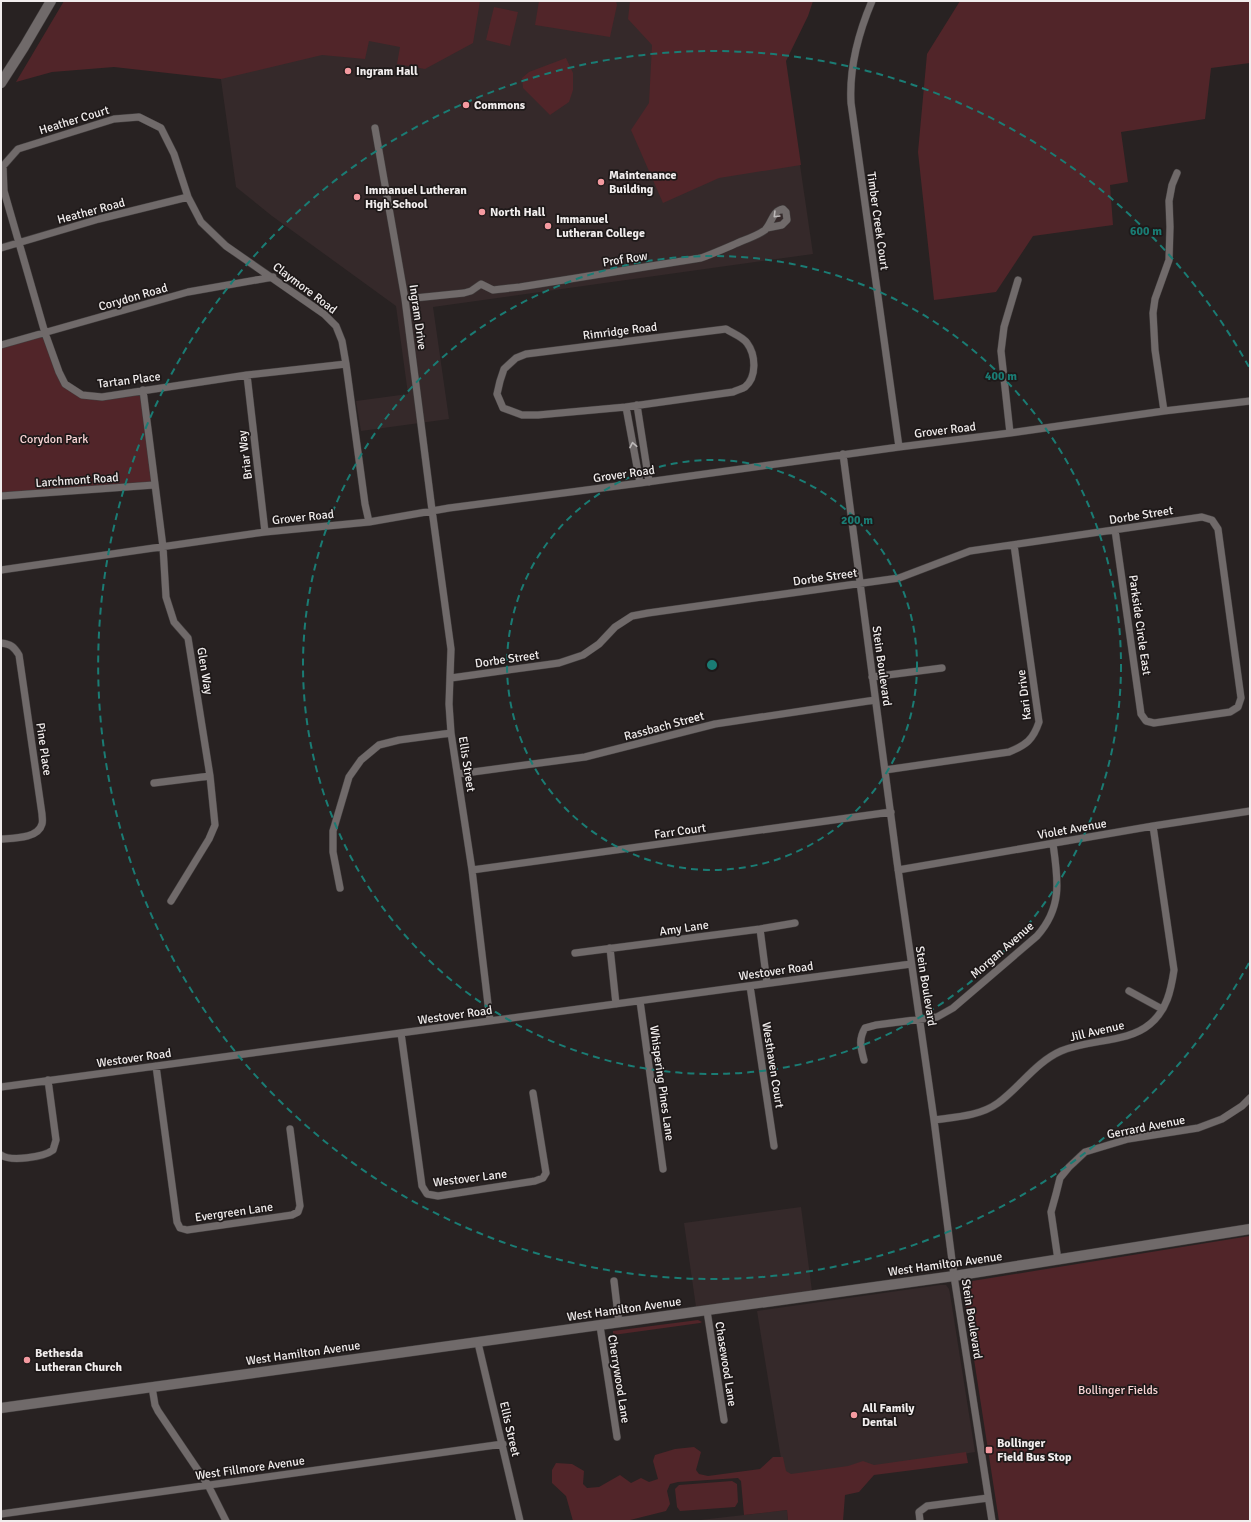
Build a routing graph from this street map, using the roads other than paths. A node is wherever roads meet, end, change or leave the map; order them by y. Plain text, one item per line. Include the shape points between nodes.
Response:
1 (51, 1) edge
2 (872, 1) edge
3 (1, 82) edge
4 (376, 128) dead end
5 (1177, 173) dead end
6 (188, 197) junction
7 (767, 228) dead end
8 (19, 243) junction
9 (1, 248) edge
10 (272, 277) junction
11 (1018, 280) dead end
12 (405, 299) junction
13 (45, 333) junction
14 (1, 345) edge
15 (346, 364) junction
16 (247, 375) junction
17 (143, 390) junction
18 (1250, 401) edge
19 (637, 405) junction
20 (626, 406) junction
21 (1164, 410) junction
22 (1010, 433) junction
23 (899, 447) junction
24 (843, 454) junction
25 (649, 482) junction
26 (640, 483) junction
27 (154, 485) junction
28 (1, 496) edge
29 (432, 510) junction
30 (369, 522) junction
31 (1115, 530) junction
32 (265, 532) junction
33 (1014, 545) junction
34 (163, 547) junction
35 (1, 570) edge
36 (860, 584) junction
37 (1, 643) edge
38 (942, 668) dead end
39 (872, 677) junction
40 (451, 678) junction
41 (875, 700) junction
42 (1146, 721) joint
43 (451, 733) junction
44 (885, 770) junction
45 (458, 774) junction
46 (210, 776) junction
47 (154, 783) dead end
48 (1250, 811) edge
49 (891, 812) junction
50 (1153, 826) junction
51 (1, 839) edge
52 (1052, 844) junction
53 (472, 870) junction
54 (898, 870) junction
55 (340, 888) dead end
56 (171, 901) dead end
57 (795, 922) dead end
58 (760, 929) junction
59 (610, 948) junction
60 (575, 953) dead end
61 (911, 964) junction
62 (767, 983) junction
63 (750, 986) junction
64 (1129, 991) dead end
65 (640, 1001) junction
66 (616, 1004) junction
67 (1162, 1009) junction
68 (921, 1020) junction
69 (490, 1021) junction
70 (401, 1033) junction
71 (864, 1060) dead end
72 (156, 1066) junction
73 (48, 1080) junction
74 (1, 1087) edge
75 (533, 1093) dead end
76 (1250, 1098) edge
77 (934, 1120) junction
78 (290, 1129) dead end
79 (774, 1146) dead end
80 (1, 1155) edge
81 (663, 1169) dead end
82 (1250, 1229) edge
83 (1058, 1260) junction
84 (954, 1276) junction
85 (614, 1281) dead end
86 (707, 1311) junction
87 (619, 1323) junction
88 (600, 1326) junction
89 (478, 1343) junction
90 (152, 1387) junction
91 (1, 1408) edge
92 (724, 1420) dead end
93 (617, 1437) dead end
94 (503, 1444) junction
95 (208, 1485) junction
96 (988, 1498) junction
97 (1, 1514) edge
98 (226, 1521) edge
99 (520, 1521) edge
100 (920, 1521) edge
101 (992, 1521) edge

1 - 3 street
2 - 23 street, Timber Creek Court via 858,37 852,66 850,103
4 - 12 street, Ingram Drive
5 - 21 street via 1169,201 1169,260 1155,299 1153,313 1155,350
6 - 8 street, Heather Road
6 - 8 street, Heather Court via 174,154 161,128 139,117 114,119 18,149 3,166 4,191
6 - 10 street, Claymore Road via 202,222 226,246
7 - 12 street, Prof Row via 701,258 520,288 493,290 481,284 464,293
8 - 9 street, Heather Road
8 - 13 street, Tartan Place
10 - 13 street, Corydon Road via 188,292
10 - 15 street, Claymore Road via 324,314 336,326
11 - 22 street via 1004,327 1002,351
12 - 29 street, Ingram Drive
13 - 14 street, Corydon Road
13 - 17 street, Tartan Place via 65,384 82,394 102,397
15 - 16 street, Tartan Place
15 - 30 street, Claymore Road
16 - 17 street, Tartan Place
16 - 32 street, Briar Way
17 - 27 street, Glen Way
18 - 21 street, Grover Road
19 - 20 street, Rimridge Road
19 - 20 street, Rimridge Road via 733,392 744,387 751,379 754,368 747,342 726,329 526,354 516,358 504,369 497,394 503,408 522,415
19 - 25 street
26 -> 20 street
21 - 22 street, Grover Road
22 - 23 street, Grover Road
23 - 24 street, Grover Road
24 - 25 street, Grover Road
24 - 36 street, Stein Boulevard
25 - 26 street, Grover Road
26 - 29 street, Grover Road
27 - 28 street, Larchmont Road
27 - 34 street, Glen Way
29 - 30 street, Grover Road
29 - 40 street, Ellis Street via 452,649
30 - 32 street, Grover Road
31 - 33 street, Dorbe Street
31 - 42 street, Parkside Circle East via 1141,714
31 - 42 street, Dorbe Street via 1202,517 1212,520 1218,529 1242,698 1238,707 1230,712 1154,723
32 - 34 street, Grover Road
33 - 36 street, Dorbe Street via 970,552 899,578
33 - 44 street, Kari Drive via 1039,722 1036,731 1030,740 1009,752
34 - 35 street, Grover Road
34 - 46 street, Glen Way via 166,597 174,622 188,638
36 - 39 street, Stein Boulevard
36 - 40 street, Dorbe Street via 632,616 615,627 583,656 559,663
37 - 51 street, Pine Place via 9,643 19,655 42,824 37,832
38 - 39 street
39 - 41 street, Stein Boulevard
40 - 43 street, Ellis Street
41 - 44 street, Stein Boulevard
41 - 45 street, Rassbach Street via 716,724 585,757
43 - 45 street, Ellis Street
43 - 55 street via 419,736 379,745 361,760 349,777 333,831 333,852
44 - 49 street, Stein Boulevard
45 - 53 street, Ellis Street
46 - 47 street
46 - 56 street, Glen Way via 215,825
48 - 50 street, Violet Avenue
49 - 53 street, Farr Court
49 - 54 street, Stein Boulevard
50 - 52 street, Violet Avenue
50 - 67 street, Jill Avenue via 1174,970 1172,990
52 - 54 street, Violet Avenue
52 - 68 street, Morgan Avenue via 1058,888 1054,908 1045,927 952,1008 937,1017
53 - 69 street, Ellis Street
54 - 61 street, Stein Boulevard
57 - 58 street, Amy Lane
58 - 59 street, Amy Lane
58 - 62 street
59 - 60 street, Amy Lane
59 - 66 street
61 - 62 street, Westover Road
61 - 68 street, Stein Boulevard
62 - 63 street, Westover Road
63 - 65 street, Westover Road
63 - 79 street, Westhaven Court
64 - 67 street
65 - 66 street, Westover Road
65 - 81 street, Whispering Pines Lane
66 - 69 street, Westover Road
67 - 77 street, Jill Avenue via 1151,1024 1134,1033 1120,1038 1077,1045 1060,1052 1046,1060 998,1103 981,1112
68 - 71 street, Morgan Avenue via 865,1028 860,1045
68 - 77 street, Stein Boulevard
69 - 70 street, Westover Road
70 - 72 street, Westover Road
70 - 75 street, Westover Lane via 422,1186 427,1194 438,1196 543,1178 546,1173
72 - 73 street, Westover Road
72 - 78 street, Evergreen Lane via 177,1222 180,1228 187,1230 292,1215 298,1212 300,1206
73 - 74 street, Westover Road
73 - 80 street via 56,1140 54,1150 44,1155 12,1159
76 - 83 street, Gerrard Avenue via 1222,1119 1198,1128 1128,1139 1085,1152 1060,1178 1051,1212
77 - 84 street, Stein Boulevard
82 - 83 street, West Hamilton Avenue
83 - 84 street, West Hamilton Avenue
84 - 86 street, West Hamilton Avenue
84 - 96 street, Stein Boulevard
85 - 87 street
86 - 87 street, West Hamilton Avenue
86 - 92 street, Chasewood Lane
87 - 88 street, West Hamilton Avenue
88 - 89 street, West Hamilton Avenue
88 - 93 street, Cherrywood Lane
89 - 90 street, West Hamilton Avenue
89 - 94 street, Ellis Street
90 - 91 street, West Hamilton Avenue
90 - 95 street via 158,1411
94 - 95 street, West Fillmore Avenue
94 - 99 street, Ellis Street
95 - 97 street, West Fillmore Avenue
95 - 98 street
96 - 100 street via 927,1506 919,1512
96 - 101 street, Stein Boulevard

